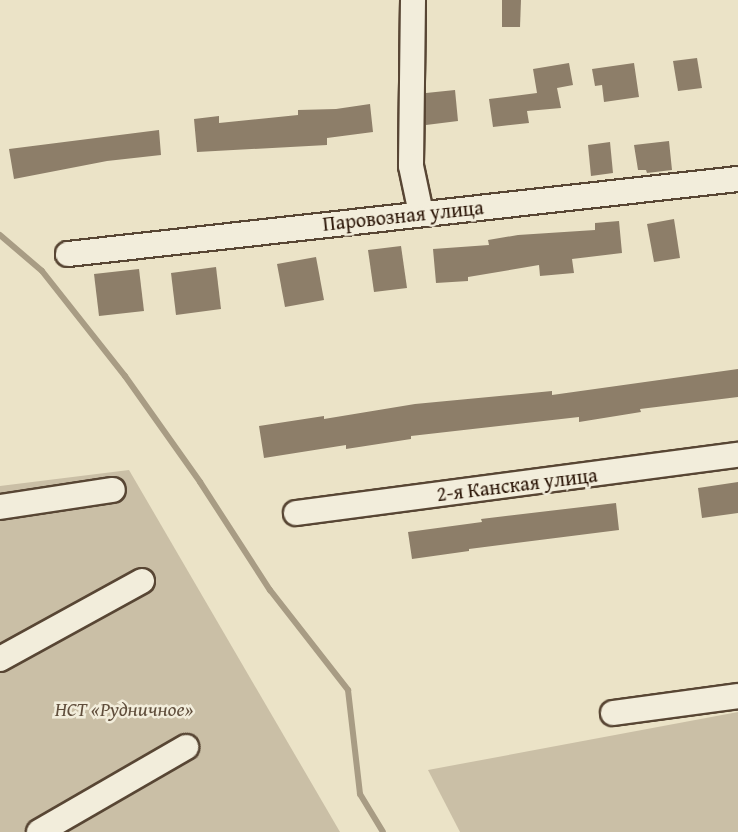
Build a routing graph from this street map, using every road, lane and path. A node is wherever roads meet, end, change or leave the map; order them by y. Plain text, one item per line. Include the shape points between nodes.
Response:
1 (412, 0) edge
2 (738, 179) edge
3 (420, 213) junction
4 (68, 254) dead end
5 (738, 455) edge
6 (113, 490) dead end
7 (0, 507) edge
8 (296, 513) dead end
9 (142, 581) dead end
10 (0, 659) edge
11 (738, 696) edge
12 (613, 713) dead end
13 (186, 747) dead end
14 (39, 832) edge

1 - 3 street via 411,166
2 - 3 street, Паровозная улица
3 - 4 street, Паровозная улица
5 - 8 street, 2-я Канская улица
6 - 7 street
9 - 10 street
11 - 12 street
13 - 14 street

